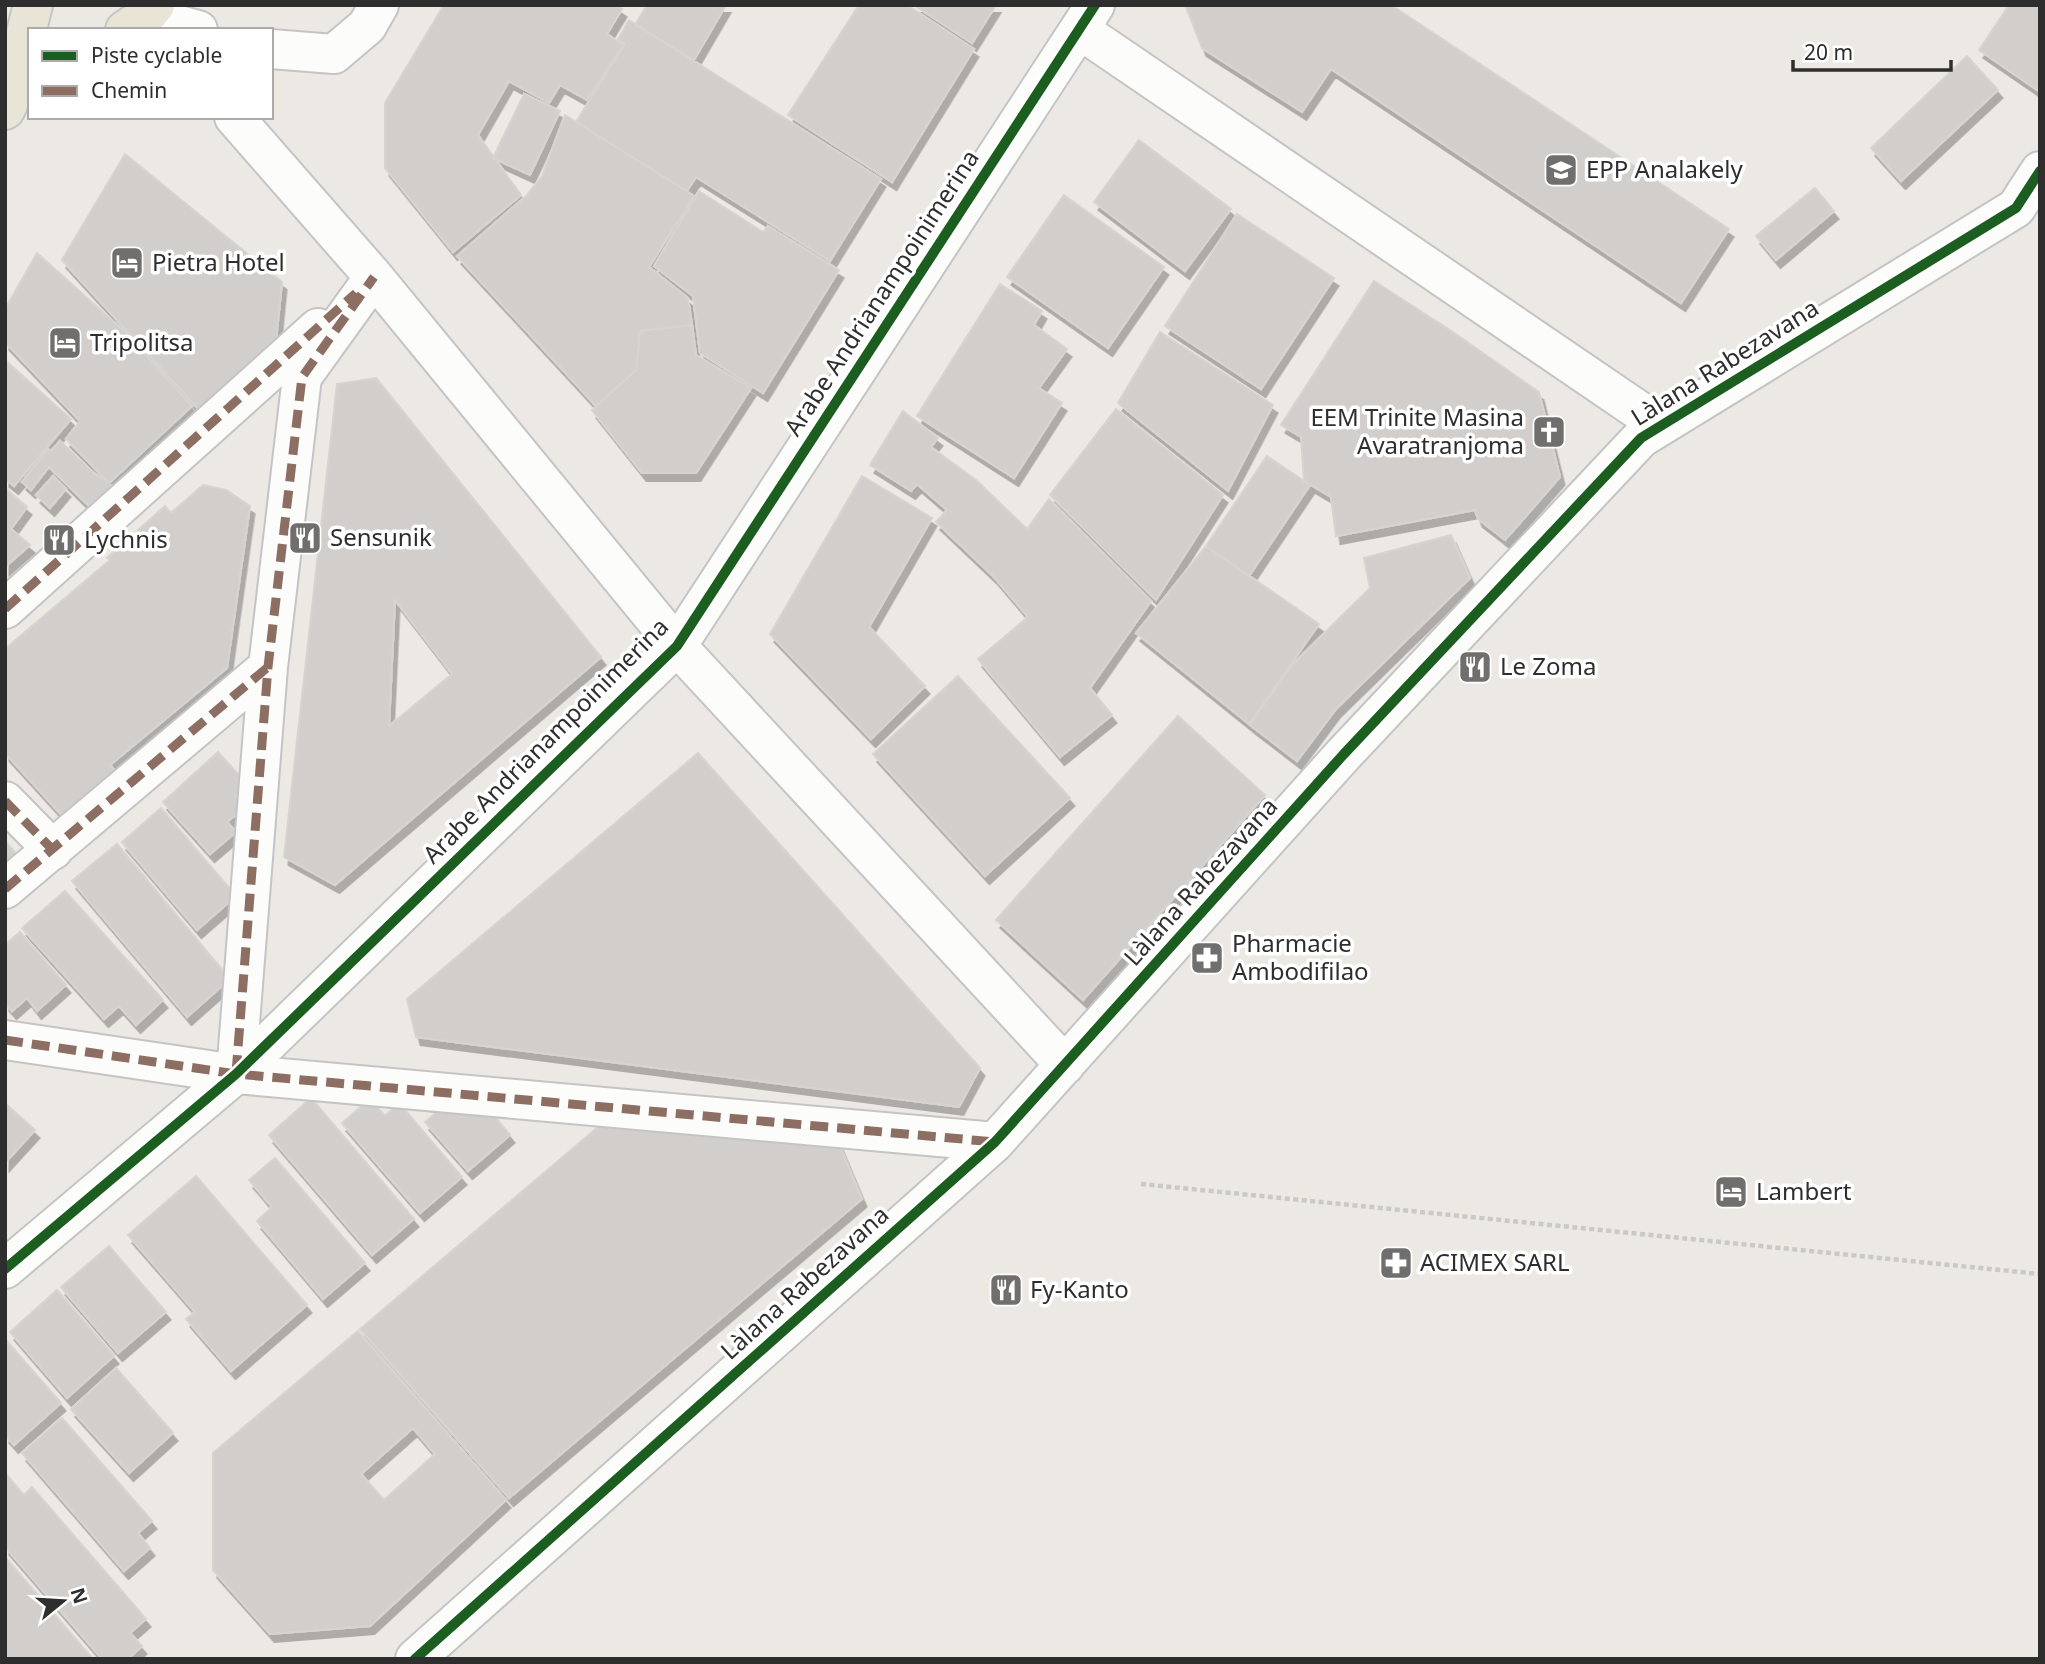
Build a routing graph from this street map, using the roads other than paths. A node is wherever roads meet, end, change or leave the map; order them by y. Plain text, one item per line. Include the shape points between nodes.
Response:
1 (33, 5) edge
2 (379, 5) edge
3 (144, 17) edge
4 (1087, 17) edge
5 (29, 28) edge
6 (190, 28) edge
7 (28, 32) edge
8 (273, 49) edge
9 (15, 102) edge
10 (236, 119) edge
11 (2040, 171) edge
12 (374, 277) junction
13 (1660, 425) junction
14 (5, 609) edge
15 (677, 646) junction
16 (268, 667) junction
17 (5, 801) edge
18 (53, 850) junction
19 (5, 889) edge
20 (5, 1040) edge
21 (1065, 1065) junction
22 (236, 1074) junction
23 (995, 1142) junction
24 (5, 1269) edge
25 (415, 1659) edge

1 - 5 main road
2 - 8 street via 367,26 334,54
3 - 6 street
4 - 13 street
4 - 15 street, Arabe Andrianampoinimerina
7 - 9 main road
10 - 12 street
11 - 13 street, Làlana Rabezavana via 2016,208
12 - 14 street
12 - 15 street
12 - 16 street via 302,377
13 - 21 street, Làlana Rabezavana via 1641,438 1343,755
15 - 21 street
15 - 22 street, Arabe Andrianampoinimerina
16 - 18 street
16 - 22 street
17 - 18 street
18 - 19 street
20 - 22 street
21 - 23 street, Làlana Rabezavana
22 - 23 street
22 - 24 street, Arabe Andrianampoinimerina
23 - 25 street, Làlana Rabezavana

